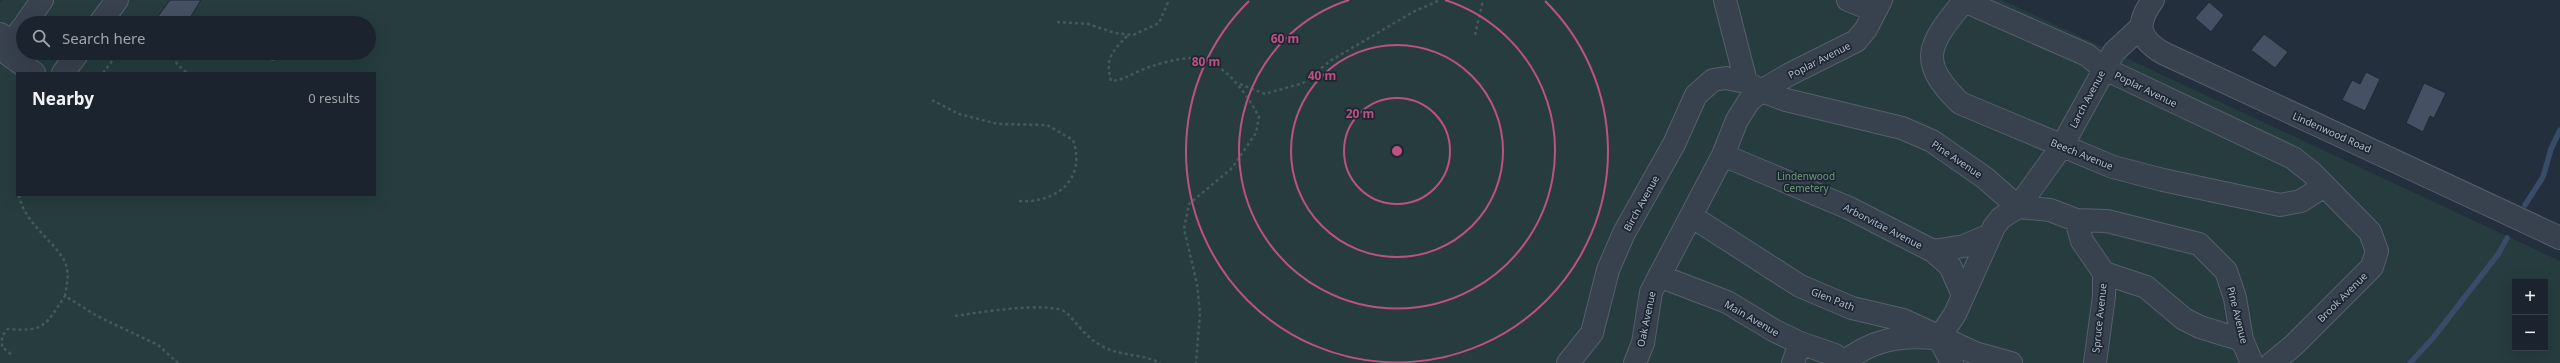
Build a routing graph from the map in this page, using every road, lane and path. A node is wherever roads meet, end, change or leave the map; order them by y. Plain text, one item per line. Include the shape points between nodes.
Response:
1 (42, 0) edge
2 (117, 0) edge
3 (1169, 0) edge
4 (1440, 0) edge
5 (1483, 0) edge
6 (1725, 0) edge
7 (1848, 0) edge
8 (1963, 0) edge
9 (2153, 0) edge
10 (1878, 6) edge
11 (31, 16) edge
12 (105, 16) edge
13 (1057, 22) dead end
14 (2141, 27) junction
15 (12, 34) edge
16 (1475, 35) dead end
17 (1127, 36) junction
18 (73, 60) edge
19 (113, 60) edge
20 (176, 60) edge
21 (2103, 68) junction
22 (33, 72) edge
23 (64, 72) edge
24 (104, 72) edge
25 (185, 72) edge
26 (1237, 84) junction
27 (1753, 87) junction
28 (932, 100) dead end
29 (2062, 146) junction
30 (1723, 155) junction
31 (2324, 186) junction
32 (19, 196) edge
33 (1018, 201) dead end
34 (2018, 207) junction
35 (1690, 216) junction
36 (2076, 220) junction
37 (1990, 234) junction
38 (2560, 238) edge
39 (1933, 251) junction
40 (2104, 273) junction
41 (1659, 276) junction
42 (1964, 295) junction
43 (65, 296) junction
44 (954, 316) dead end
45 (1939, 338) junction
46 (2242, 340) junction
47 (1796, 353) edge
48 (11, 354) dead end
49 (1844, 362) edge
50 (178, 363) edge
51 (1160, 363) edge
52 (1196, 363) edge
53 (1568, 363) edge
54 (1635, 363) edge
55 (1952, 363) edge
56 (2011, 363) edge
57 (2095, 363) edge
58 (2252, 363) edge
59 (2272, 363) edge

1 - 11 street
2 - 12 street
3 - 17 path via 1159,23
4 - 26 path via 1413,12 1330,61 1303,83 1265,94
5 - 16 path
6 - 27 street
7 - 10 street
8 - 21 street, Poplar Avenue via 2087,55
8 - 29 street, Beech Avenue via 1933,46 1932,66 1945,88 1960,103
9 - 14 street via 2144,13
10 - 27 street, Poplar Avenue via 1866,29 1856,41
13 - 17 path via 1088,24
14 - 21 street, Larch Avenue via 2114,52
14 - 38 street, Lindenwood Road via 2146,40 2163,54
15 - 22 street via 7,52
17 - 26 path via 1112,52 1107,68 1111,81 1124,79 1139,71 1193,58 1207,62
18 - 23 street
19 - 24 path
20 - 25 path
21 - 29 street, Larch Avenue
21 - 31 street, Poplar Avenue via 2293,158
26 - 52 path via 1249,98 1259,117 1256,133 1232,168 1189,204 1184,229 1197,284 1200,313
27 - 30 street
27 - 34 street, Pine Avenue via 1814,107 1902,128 1932,141 1985,178
27 - 53 street, Birch Avenue via 1726,78 1713,80 1696,95 1674,144 1608,270 1592,333
28 - 33 path via 959,114 998,124 1047,125 1073,140 1078,154 1073,175 1064,187 1050,198 1030,202
29 - 31 street, Beech Avenue via 2113,167 2280,205 2301,201
29 - 34 street, Larch Avenue
30 - 35 street
30 - 39 street, Arborvitae Avenue via 1849,208
31 - 59 street, Brook Avenue via 2370,232 2378,251 2372,267 2294,345
32 - 43 path via 25,213 61,255 67,268
34 - 36 street, Pine Avenue via 2050,210
34 - 37 street, Larch Avenue via 2001,218
35 - 41 street
35 - 45 street, Glen Path via 1800,286 1852,308 1903,320
36 - 40 street via 2082,241
36 - 46 street, Pine Avenue via 2107,221 2199,244 2226,271 2235,298
37 - 39 street, Arborvitae Avenue via 1964,246
37 - 42 street, Larch Avenue
39 - 42 street, Arborvitae Avenue via 1950,266
40 - 46 street via 2146,287 2184,319 2200,327
40 - 57 street, Spruce Avenue via 2104,296
41 - 47 street, Main Avenue via 1727,302 1760,323
41 - 54 street, Oak Avenue via 1651,292 1643,343
42 - 45 street, Larch Avenue
43 - 48 path via 44,326 35,329 8,329 2,336 2,347
43 - 50 path via 97,316 158,344
44 - 51 path via 1010,308 1057,310 1066,313 1089,338 1102,346 1119,354 1142,355
45 - 49 street via 1912,336 1875,343 1858,351
45 - 55 street
45 - 56 street, Glen Path via 1975,353
46 - 58 street, Pine Avenue
47 - 49 street, Main Avenue via 1825,351

